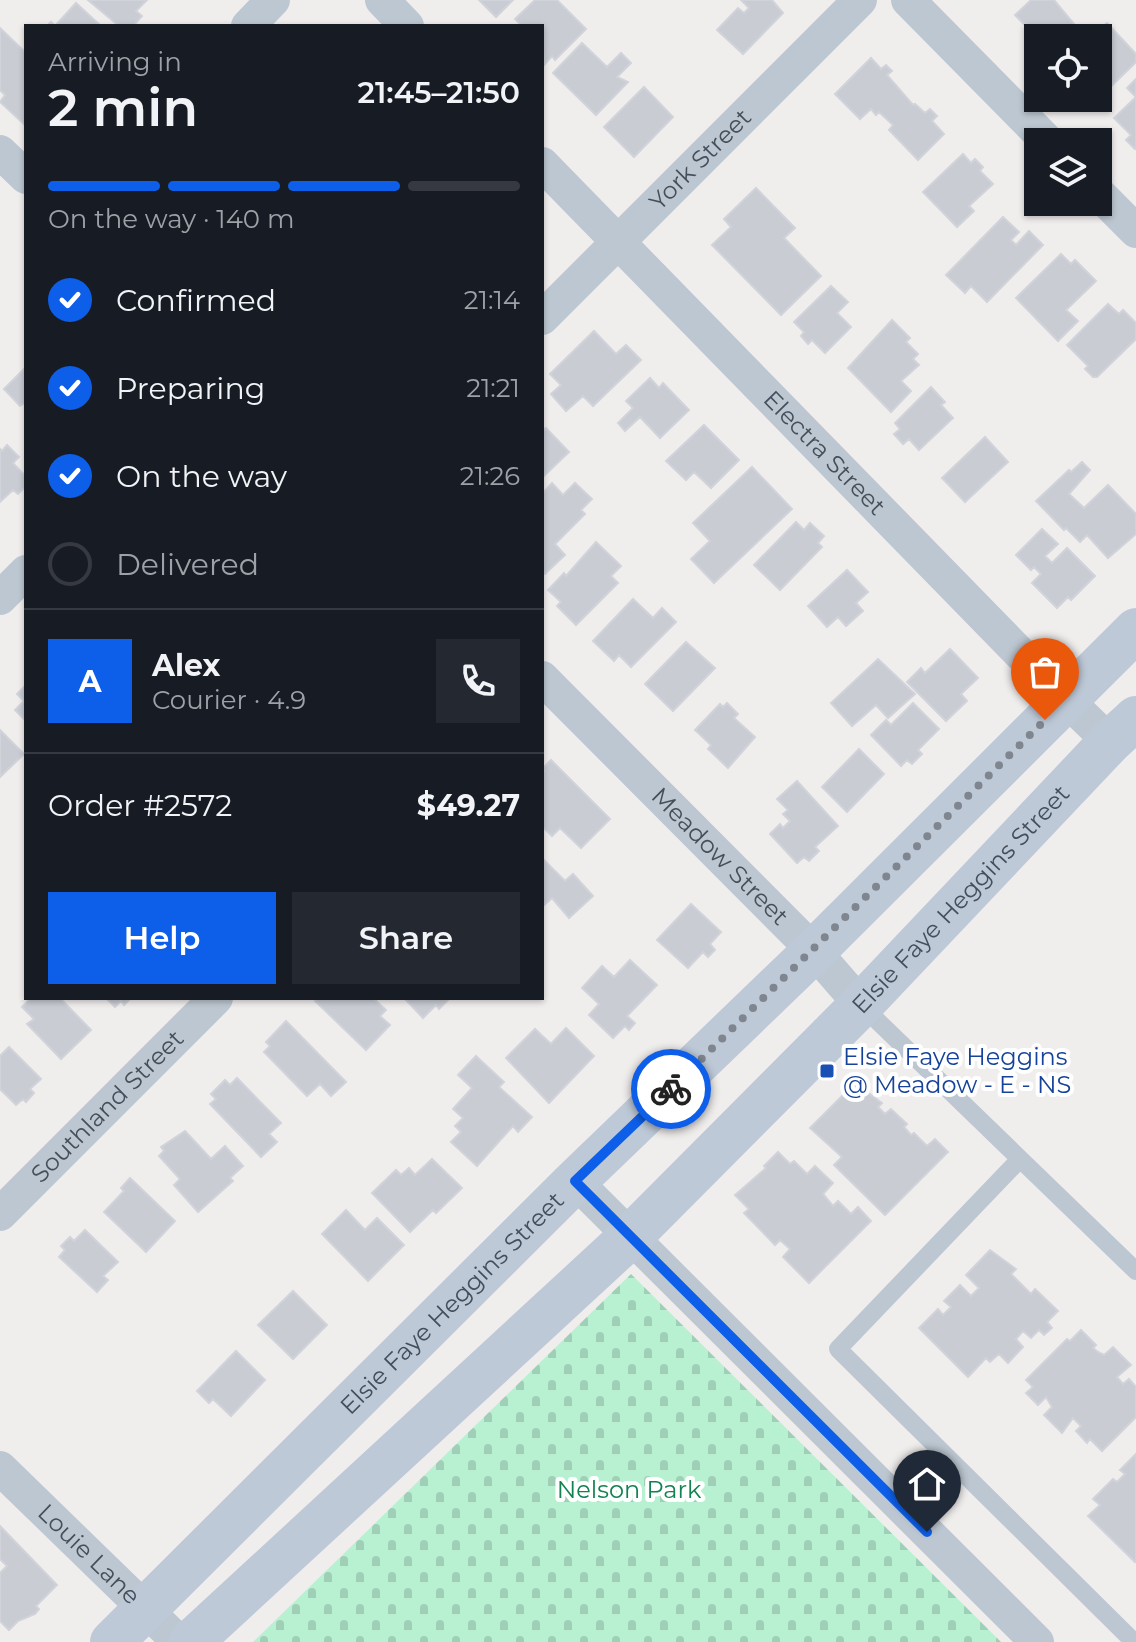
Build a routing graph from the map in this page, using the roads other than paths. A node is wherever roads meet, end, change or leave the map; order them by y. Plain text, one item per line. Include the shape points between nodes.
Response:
1 (273, 0) edge
2 (382, 0) edge
3 (860, 0) edge
4 (908, 0) edge
5 (250, 24) edge
6 (405, 24) edge
7 (1034, 128) edge
8 (0, 152) edge
9 (544, 166) edge
10 (24, 175) edge
11 (1112, 207) edge
12 (1136, 231) edge
13 (618, 241) junction
14 (544, 316) edge
15 (24, 574) edge
16 (0, 598) edge
17 (1136, 630) edge
18 (544, 680) edge
19 (1066, 699) junction
20 (1123, 730) edge
21 (814, 951) junction
22 (214, 1000) edge
23 (861, 1005) junction
24 (1020, 1159) junction
25 (575, 1181) junction
26 (0, 1214) edge
27 (630, 1237) junction
28 (1136, 1271) edge
29 (0, 1468) edge
30 (146, 1608) junction
31 (1132, 1633) edge
32 (112, 1642) edge
33 (179, 1642) edge
34 (191, 1642) edge
35 (1037, 1642) edge

1 - 5 street
2 - 6 street
3 - 13 street, York Street
4 - 7 street
8 - 10 street
9 - 13 street, Electra Street
11 - 12 street
13 - 14 street, York Street
13 - 19 street, Electra Street
15 - 16 street
17 - 19 main road, Elsie Faye Heggins Street
18 - 21 street, Meadow Street
19 - 20 street, Electra Street
19 - 21 main road, Elsie Faye Heggins Street
20 - 23 main road, Elsie Faye Heggins Street
21 - 23 street, Meadow Street
21 - 25 main road, Elsie Faye Heggins Street
22 - 26 street, Southland Street
23 - 24 lane, Meadow Street
23 - 27 main road, Elsie Faye Heggins Street
24 - 28 lane, Meadow Street
24 - 31 lane via 838,1349
25 - 27 street
25 - 30 main road, Elsie Faye Heggins Street
27 - 34 main road, Elsie Faye Heggins Street
27 - 35 street
29 - 30 street, Louie Lane
30 - 32 main road, Elsie Faye Heggins Street
30 - 33 street, Louie Lane

